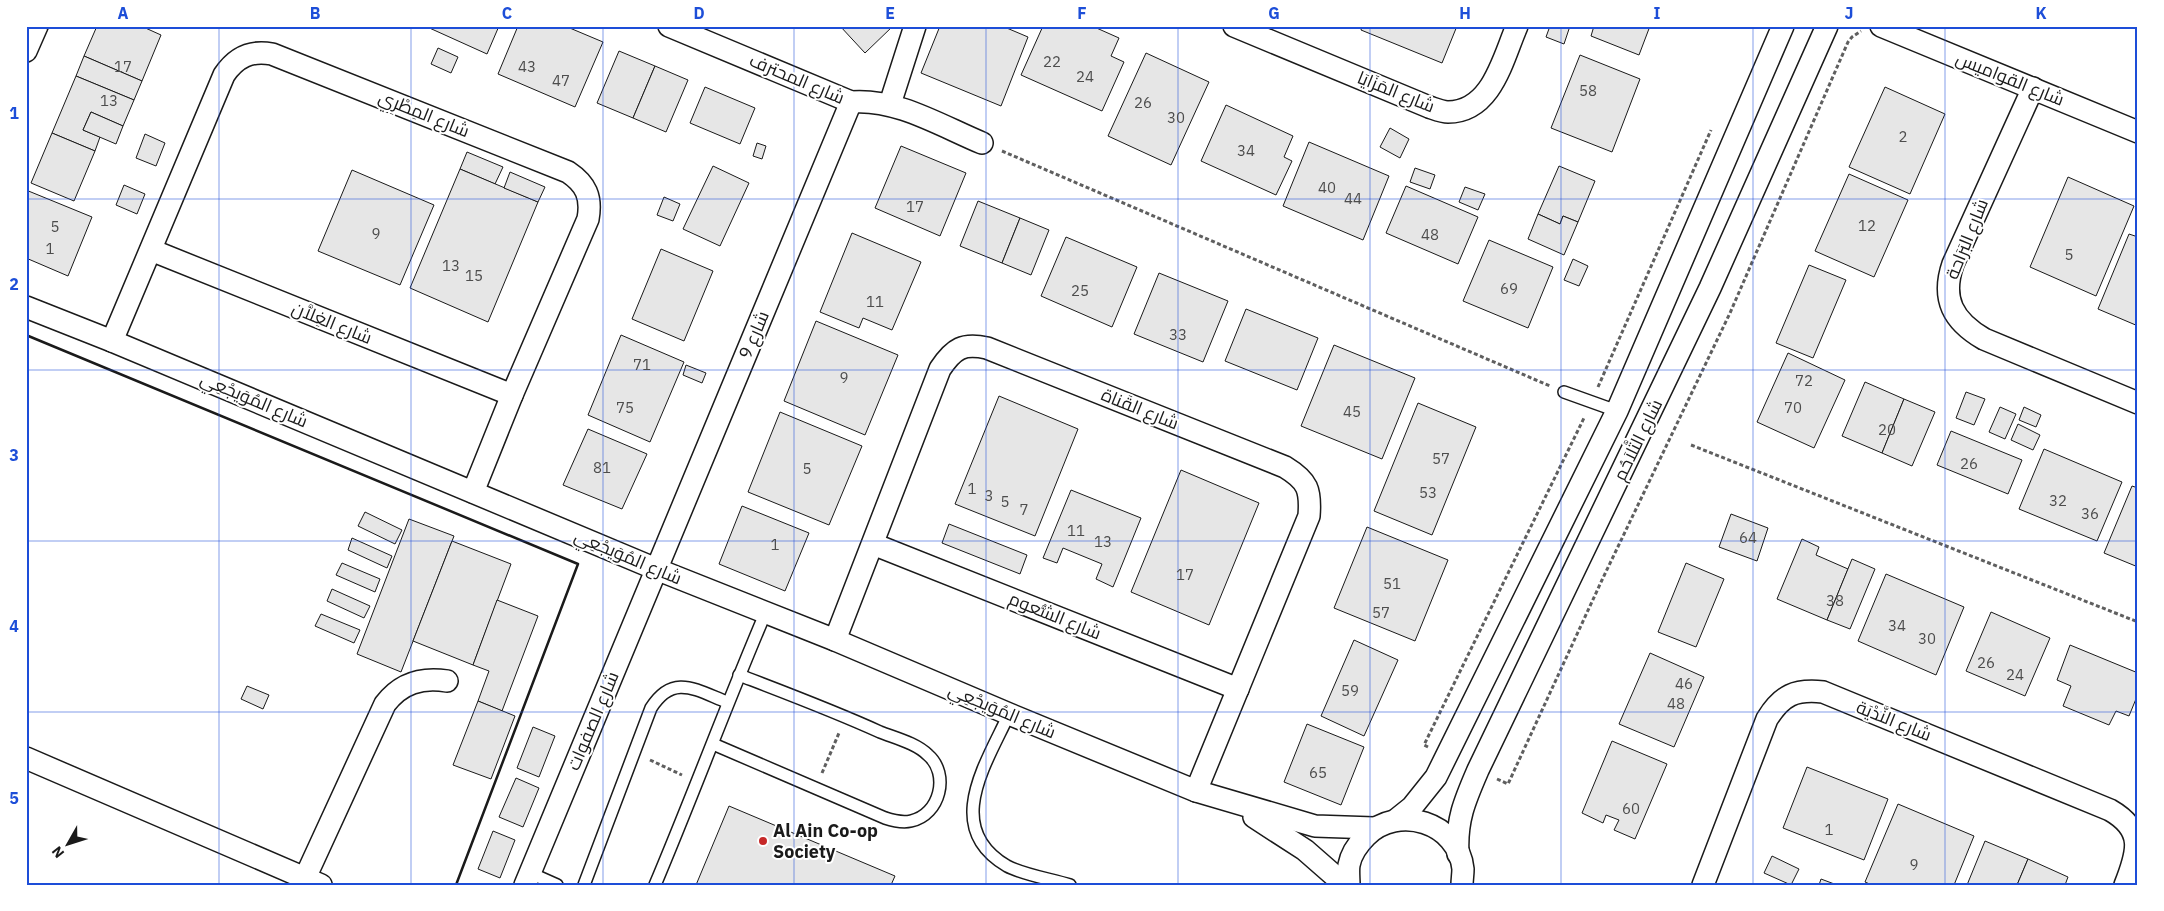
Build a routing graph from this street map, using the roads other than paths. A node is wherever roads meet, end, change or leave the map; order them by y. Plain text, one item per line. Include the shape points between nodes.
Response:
1 (37, 26) edge
2 (669, 26) edge
3 (915, 26) edge
4 (1234, 26) edge
5 (1516, 26) edge
6 (1783, 26) edge
7 (1829, 28) edge
8 (1875, 29) edge
9 (26, 51) edge
10 (2033, 88) junction
11 (851, 102) junction
12 (890, 104) junction
13 (2138, 132) edge
14 (982, 143) road end
15 (151, 250) junction
16 (26, 307) edge
17 (112, 341) junction
18 (1564, 392) road end
19 (512, 395) junction
20 (2138, 403) edge
21 (1617, 411) junction
22 (473, 492) junction
23 (873, 544) junction
24 (656, 569) junction
25 (765, 614) junction
26 (835, 640) junction
27 (739, 675) junction
28 (447, 681) dead end
29 (1238, 689) junction
30 (727, 702) junction
31 (1009, 714) junction
32 (713, 744) junction
33 (26, 758) edge
34 (1196, 790) junction
35 (1231, 802) junction
36 (1397, 819) junction
37 (1374, 828) junction
38 (1461, 869) edge
39 (527, 879) edge
40 (313, 881) edge
41 (556, 885) edge
42 (584, 885) edge
43 (655, 885) edge
44 (1070, 885) edge
45 (1347, 885) edge
46 (1478, 885) edge
47 (1703, 885) edge
48 (2125, 885) edge

1 - 9 street
2 - 11 street, شارع المحترف
3 - 12 street
4 - 5 street, شارع المَزَايَا via 1429,108 1448,112 1466,109 1483,99 1493,83
6 - 21 street, شارع التَّلاَحُم
7 - 38 street, شارع التَّلاَحُم via 1710,288 1478,770 1460,814 1457,838
8 - 10 street, شارع القواميس
10 - 13 street, شارع القواميس
10 - 20 street, شارع البَرَاحة via 1953,264 1948,278 1948,297 1955,315 1967,329 1984,339
11 - 12 street, شارع المحترف
11 - 24 street, شارع 9
12 - 14 street, شارع المحترف
15 - 17 street, شارع المِطْرِي
15 - 19 street, شارع الغِلاَّن
15 - 19 street, شارع المِطْرِي via 224,75 230,65 249,54 272,54 568,172 580,179 588,191 588,219
16 - 17 street, شارع المُوَيجْعِي
17 - 22 street, شارع المُوَيجْعِي
18 - 21 lane
19 - 22 street, شارع المِطْرِي
21 - 36 street, شارع التَّلاَحُم via 1436,777 1412,807
22 - 24 street, شارع المُوَيجْعِي
23 - 26 street, شارع القَناة
23 - 29 street, شارع الشُّعوم
23 - 29 street, شارع القَناة via 940,369 959,348 972,344 987,348 1285,467 1297,474 1307,486 1309,516
24 - 25 street, شارع المُوَيجْعِي
24 - 39 street, شارع الصفوات
25 - 26 street, شارع المُوَيجْعِي
25 - 27 lane
26 - 31 street, شارع المُوَيجْعِي
27 - 30 lane
27 - 32 lane via 917,748 936,766 940,793 924,815 912,821 898,822
28 - 40 street via 428,679 409,684 399,689 385,704
29 - 34 street, شارع القَناة
30 - 32 lane
30 - 42 lane via 688,688 673,688 659,695 633,752
31 - 34 street, شارع المُوَيجْعِي
31 - 44 lane via 976,786 972,804 974,823 981,841 993,856 1009,867
32 - 43 lane
33 - 40 street
34 - 35 street, شارع المُوَيجْعِي
35 - 37 street, شارع المُوَيجْعِي via 1315,826
35 - 45 street, شارع المُوَيجْعِي via 1305,850
36 - 37 street
36 - 38 street via 1416,820 1434,826 1448,838
37 - 45 street via 1358,844 1349,865
38 - 46 street
39 - 41 lane, شارع الصفوات
47 - 48 street, شارع النَّدْيَة via 1767,719 1776,705 1790,695 1806,690 1823,692 2123,817 2132,829 2136,844 2135,858

